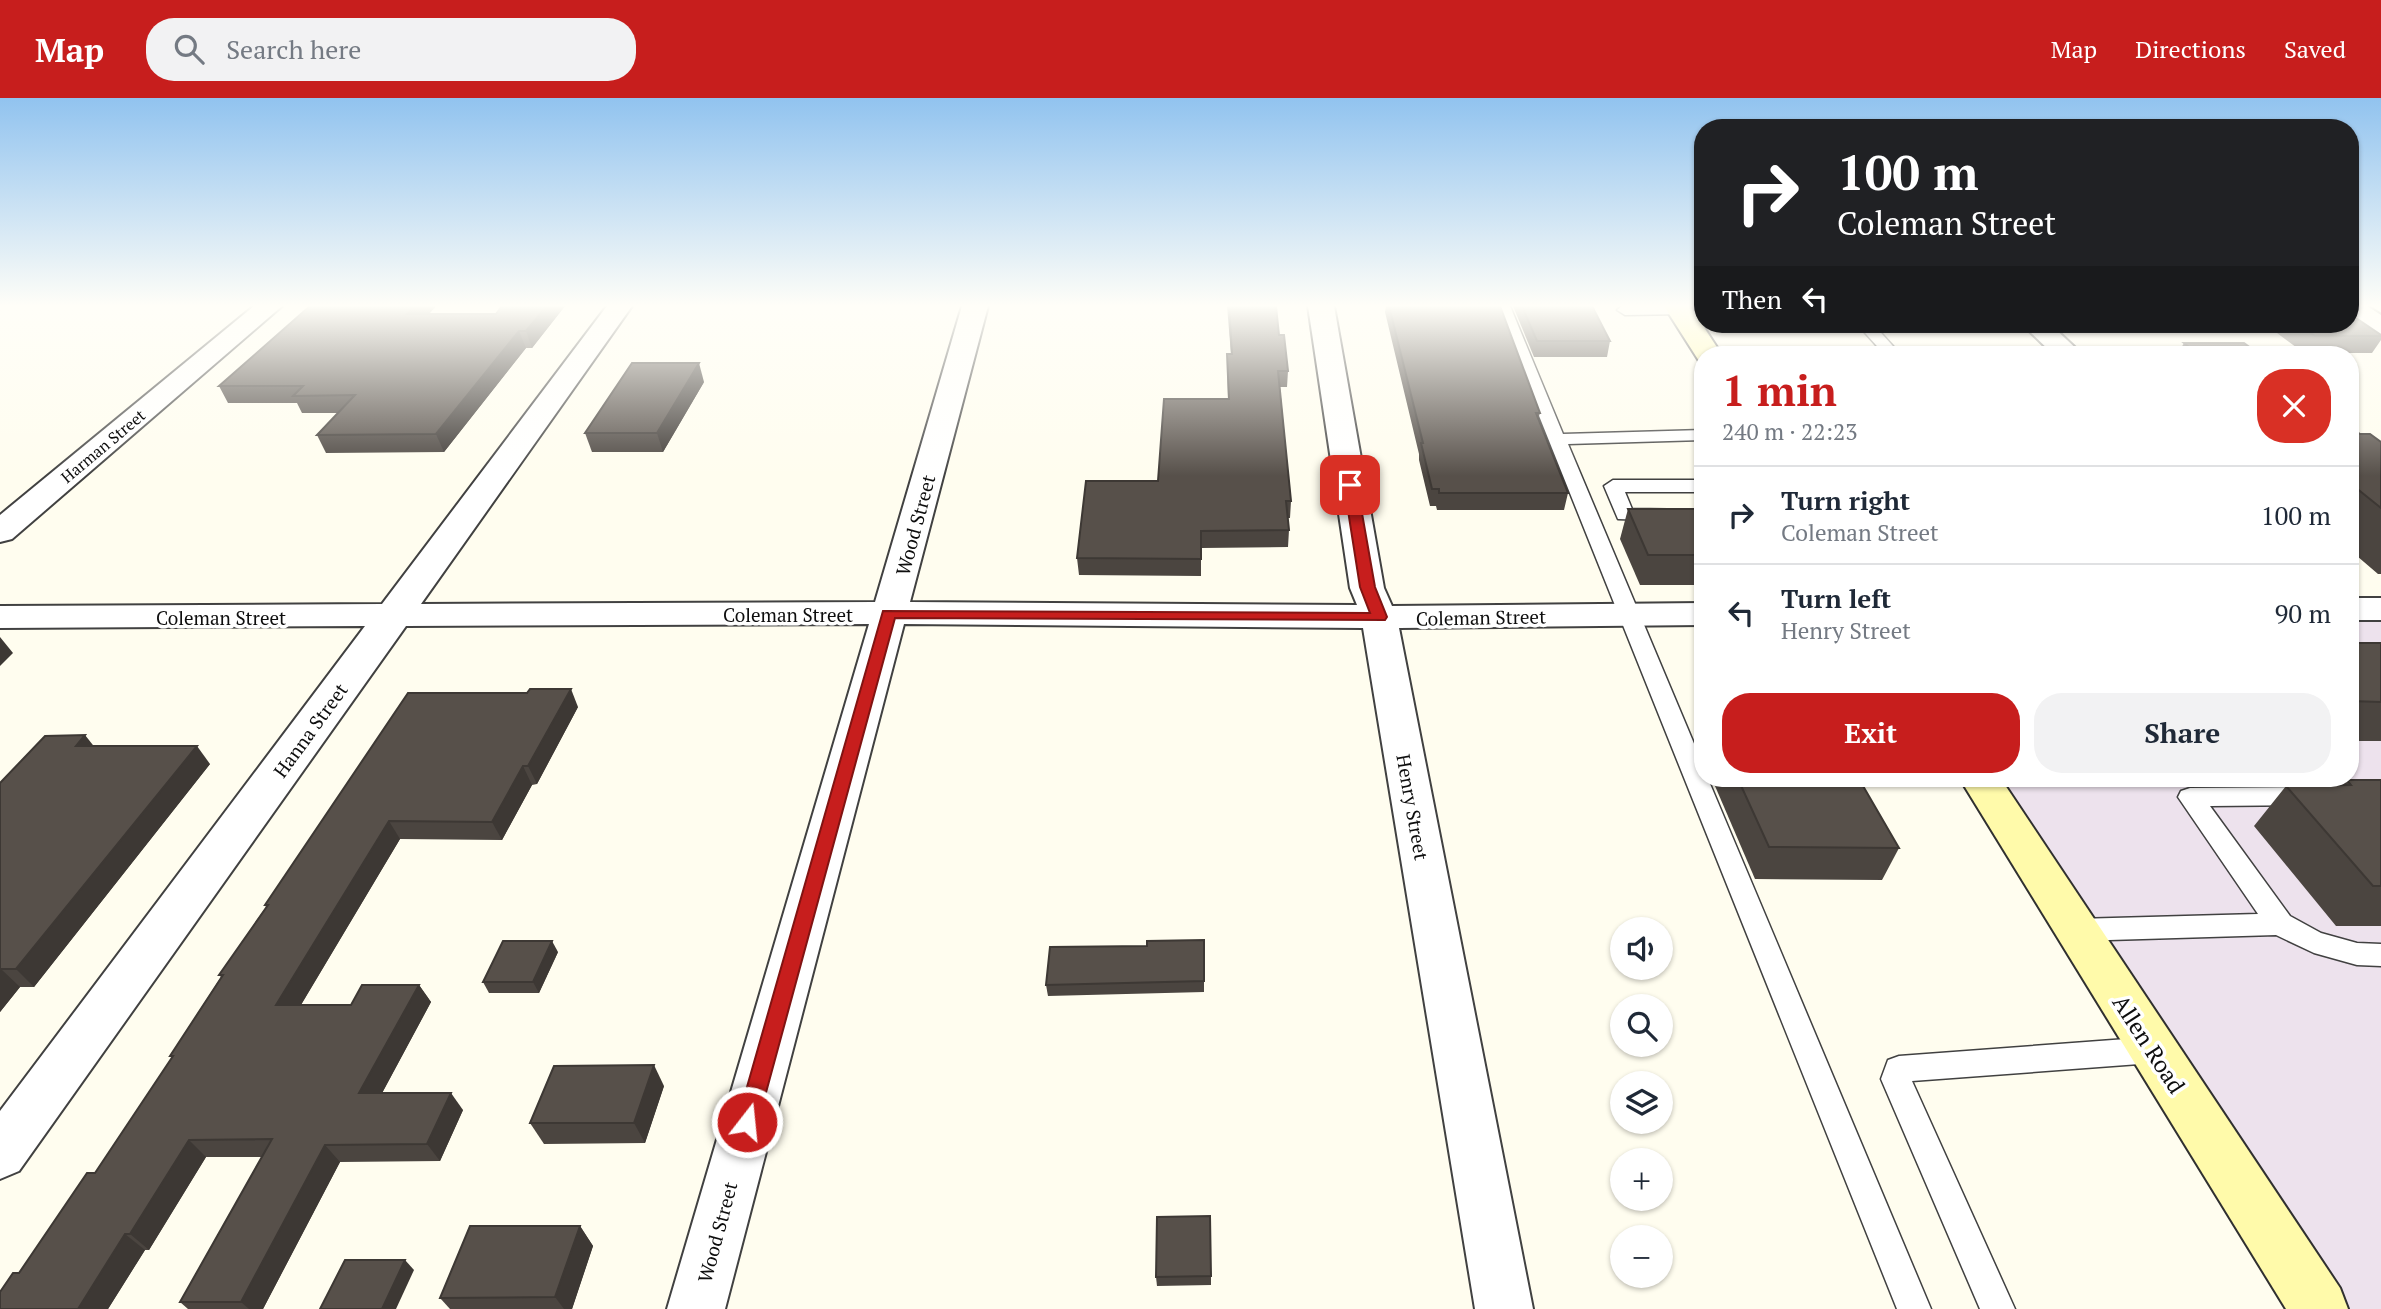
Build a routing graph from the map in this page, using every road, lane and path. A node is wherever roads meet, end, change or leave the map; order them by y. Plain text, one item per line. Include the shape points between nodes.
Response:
1 (203, 363) edge
2 (579, 363) edge
3 (959, 363) edge
4 (1330, 363) edge
5 (1525, 363) edge
6 (1694, 435) edge
7 (1556, 439) junction
8 (1694, 486) edge
9 (1694, 516) edge
10 (0, 533) edge
11 (2359, 609) edge
12 (2381, 609) edge
13 (889, 614) junction
14 (1694, 614) edge
15 (1629, 615) junction
16 (0, 617) edge
17 (393, 617) junction
18 (1379, 617) junction
19 (1694, 773) edge
20 (1700, 787) edge
21 (1985, 787) edge
22 (2326, 796) edge
23 (2280, 925) junction
24 (2076, 929) junction
25 (2381, 955) edge
26 (2153, 1050) junction
27 (0, 1154) edge
28 (696, 1309) edge
29 (1504, 1309) edge
30 (1914, 1309) edge
31 (1998, 1309) edge
32 (2319, 1309) edge

1 - 10 street, Harman Street
2 - 17 street, Hanna Street
3 - 13 street, Wood Street
4 - 18 street, Henry Street via 1367,587
5 - 7 lane
6 - 7 lane
7 - 15 lane
8 - 9 lane via 1614,486 1625,515
11 - 12 street
13 - 17 street, Coleman Street
13 - 18 street, Coleman Street
13 - 28 street, Wood Street
14 - 15 street, Coleman Street
15 - 18 street, Coleman Street
15 - 19 lane
16 - 17 street, Coleman Street
17 - 27 street, Hanna Street
18 - 29 street, Henry Street
20 - 30 lane
21 - 24 main road, Allen Road
22 - 23 lane via 2190,797
23 - 24 lane
23 - 25 lane via 2314,942 2357,954
24 - 26 main road, Allen Road
26 - 31 lane via 1899,1069 1896,1079
26 - 32 main road, Allen Road

